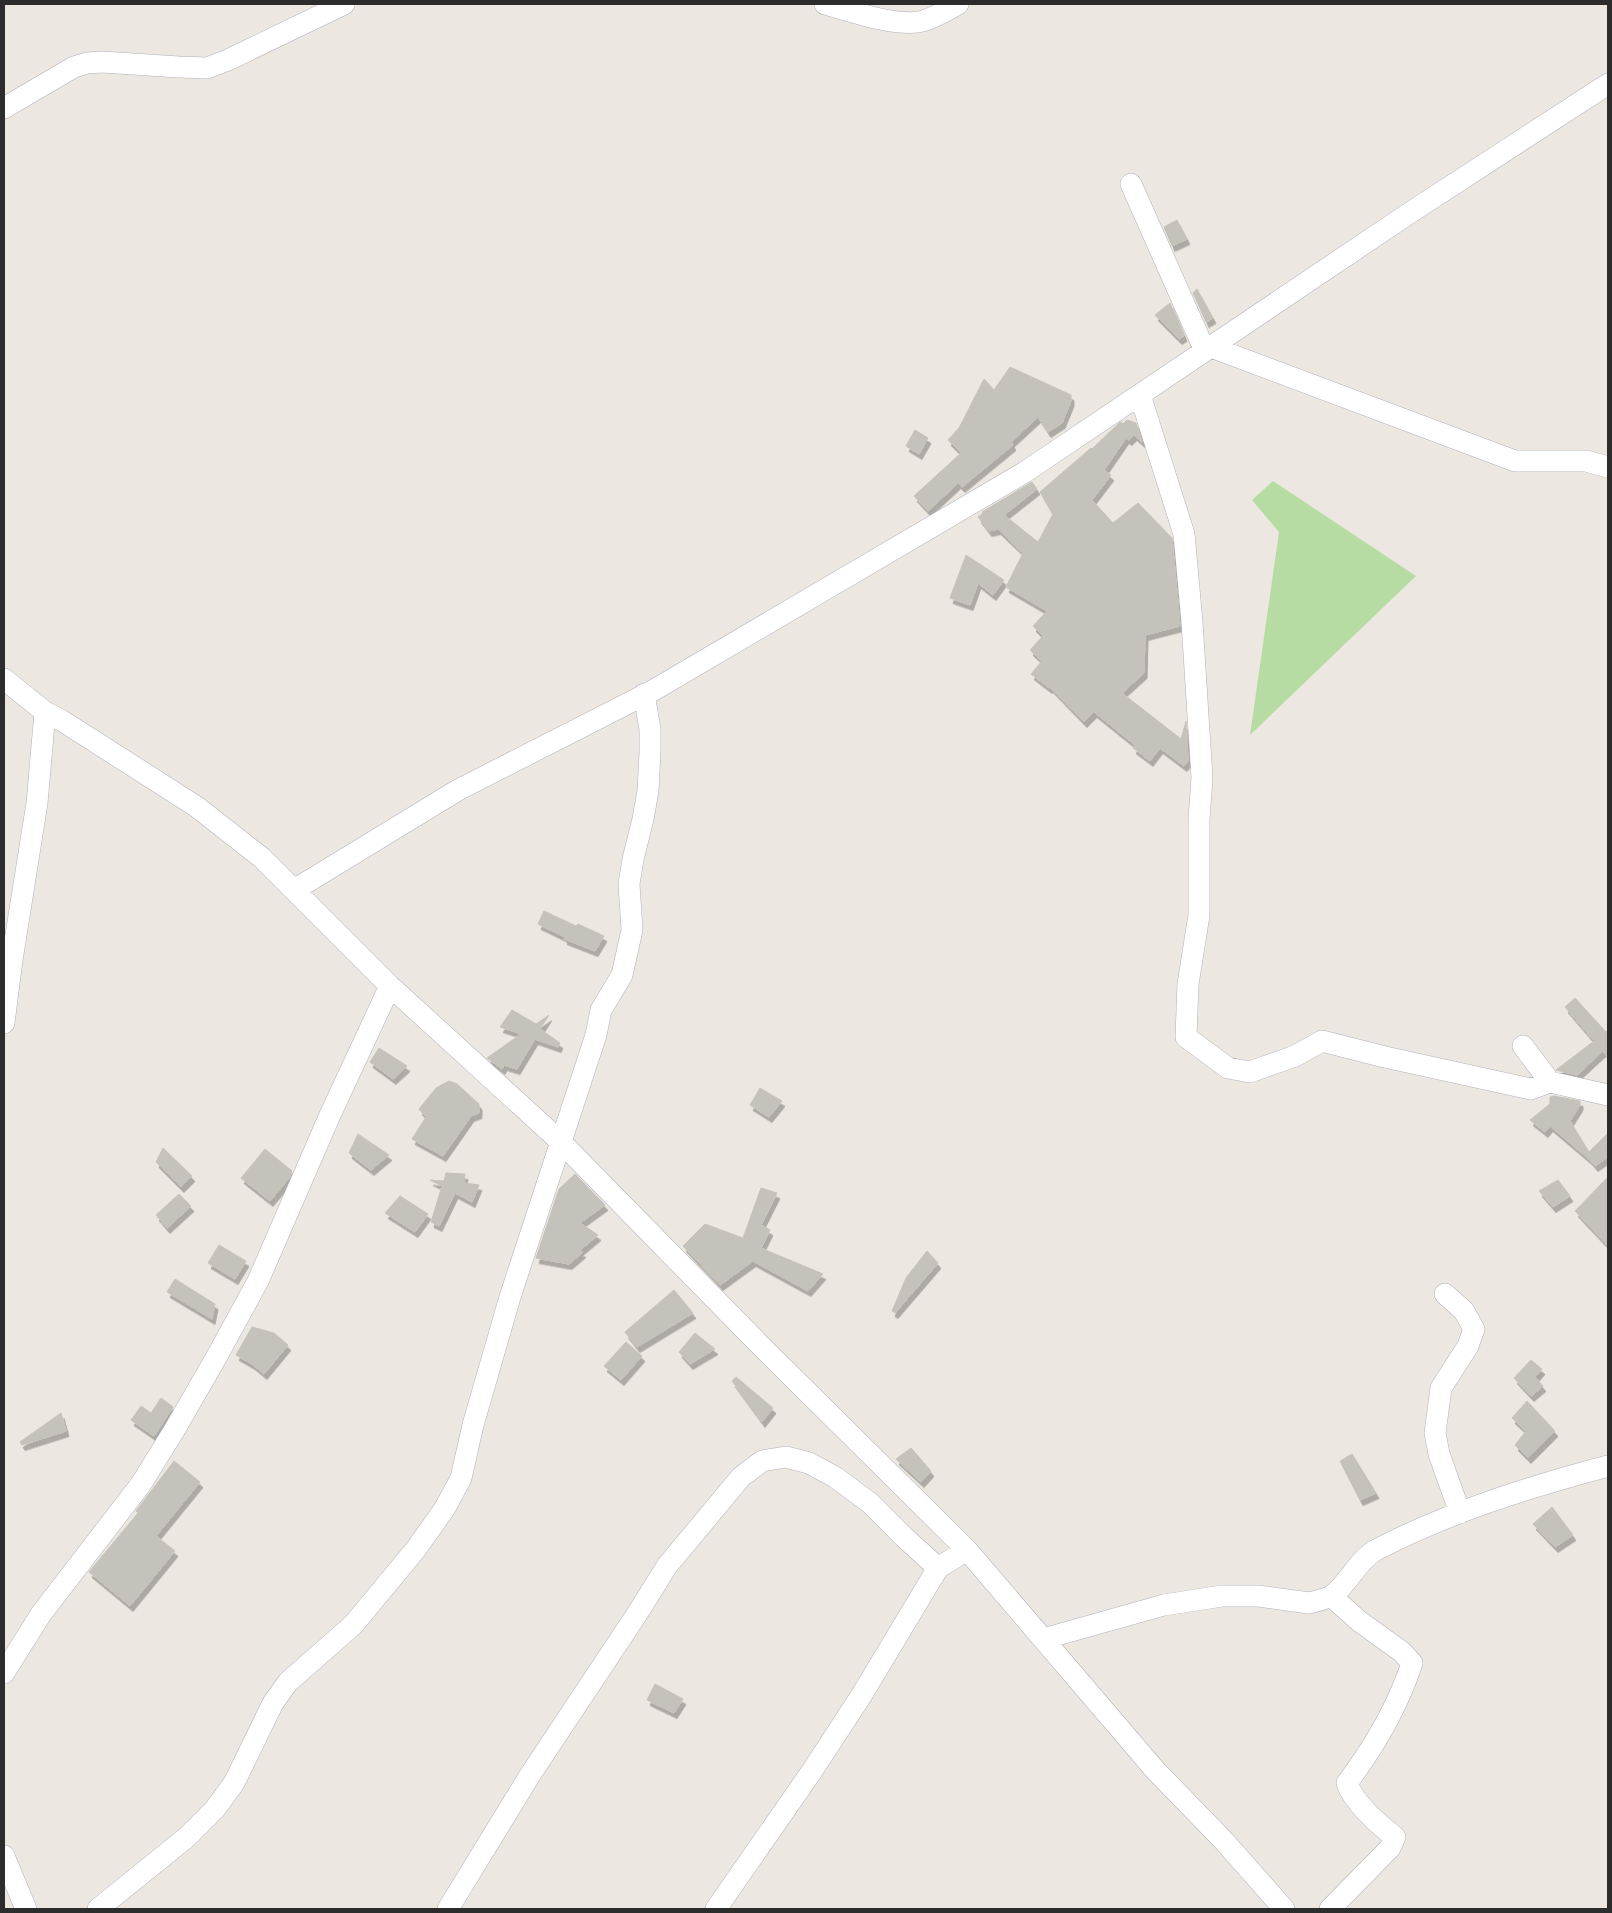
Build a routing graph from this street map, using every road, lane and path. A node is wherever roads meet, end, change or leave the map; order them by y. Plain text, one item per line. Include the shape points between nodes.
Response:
1 (344, 4) edge
2 (825, 4) edge
3 (958, 4) edge
4 (1608, 84) edge
5 (4, 108) edge
6 (1131, 184) dead end
7 (1208, 349) junction
8 (1140, 394) junction
9 (1608, 467) edge
10 (4, 679) edge
11 (644, 694) junction
12 (45, 712) junction
13 (294, 890) junction
14 (390, 986) junction
15 (4, 1023) edge
16 (1523, 1046) dead end
17 (1550, 1082) junction
18 (1608, 1095) edge
19 (560, 1142) junction
20 (1445, 1294) dead end
21 (1608, 1466) edge
22 (1460, 1513) junction
23 (967, 1550) junction
24 (938, 1568) junction
25 (1331, 1596) junction
26 (1043, 1639) junction
27 (4, 1673) edge
28 (4, 1856) edge
29 (26, 1909) edge
30 (98, 1909) edge
31 (448, 1909) edge
32 (716, 1909) edge
33 (1284, 1909) edge
34 (1330, 1909) edge

1 - 5 street via 207,68 87,63 74,66
2 - 3 street via 902,22 922,21
4 - 7 street
6 - 7 street
7 - 8 street
7 - 9 street via 1515,461 1586,461
8 - 11 street via 1025,472
8 - 17 street via 1184,534 1192,622 1202,778 1199,916 1188,984 1186,1037 1228,1068 1250,1072 1295,1056 1322,1041 1531,1089
10 - 12 street
11 - 13 street via 458,790
11 - 19 street via 650,753 645,809 629,884 632,930 622,975 601,1010 596,1035
12 - 13 street via 197,808 262,858
12 - 15 street via 37,803
13 - 14 street
14 - 19 street
14 - 27 street via 258,1281 217,1356 141,1484 41,1614
16 - 17 street
17 - 18 street
19 - 23 street
19 - 30 street via 510,1297 461,1478 445,1508 416,1549 353,1624 288,1682 273,1703 234,1783 215,1809 187,1838
20 - 22 street via 1464,1311 1474,1330 1468,1346 1441,1388 1434,1433
21 - 22 street via 1534,1486
22 - 25 street via 1374,1551
23 - 24 street
23 - 26 street
24 - 31 street via 870,1503 835,1478 809,1463 786,1457 762,1461 741,1477 667,1566 530,1775
24 - 32 street via 861,1696
25 - 26 street via 1310,1603 1258,1596 1222,1596 1164,1605
25 - 34 street via 1412,1663 1393,1709 1347,1783 1350,1793 1395,1837 1390,1848
26 - 33 street via 1156,1771
28 - 29 street

